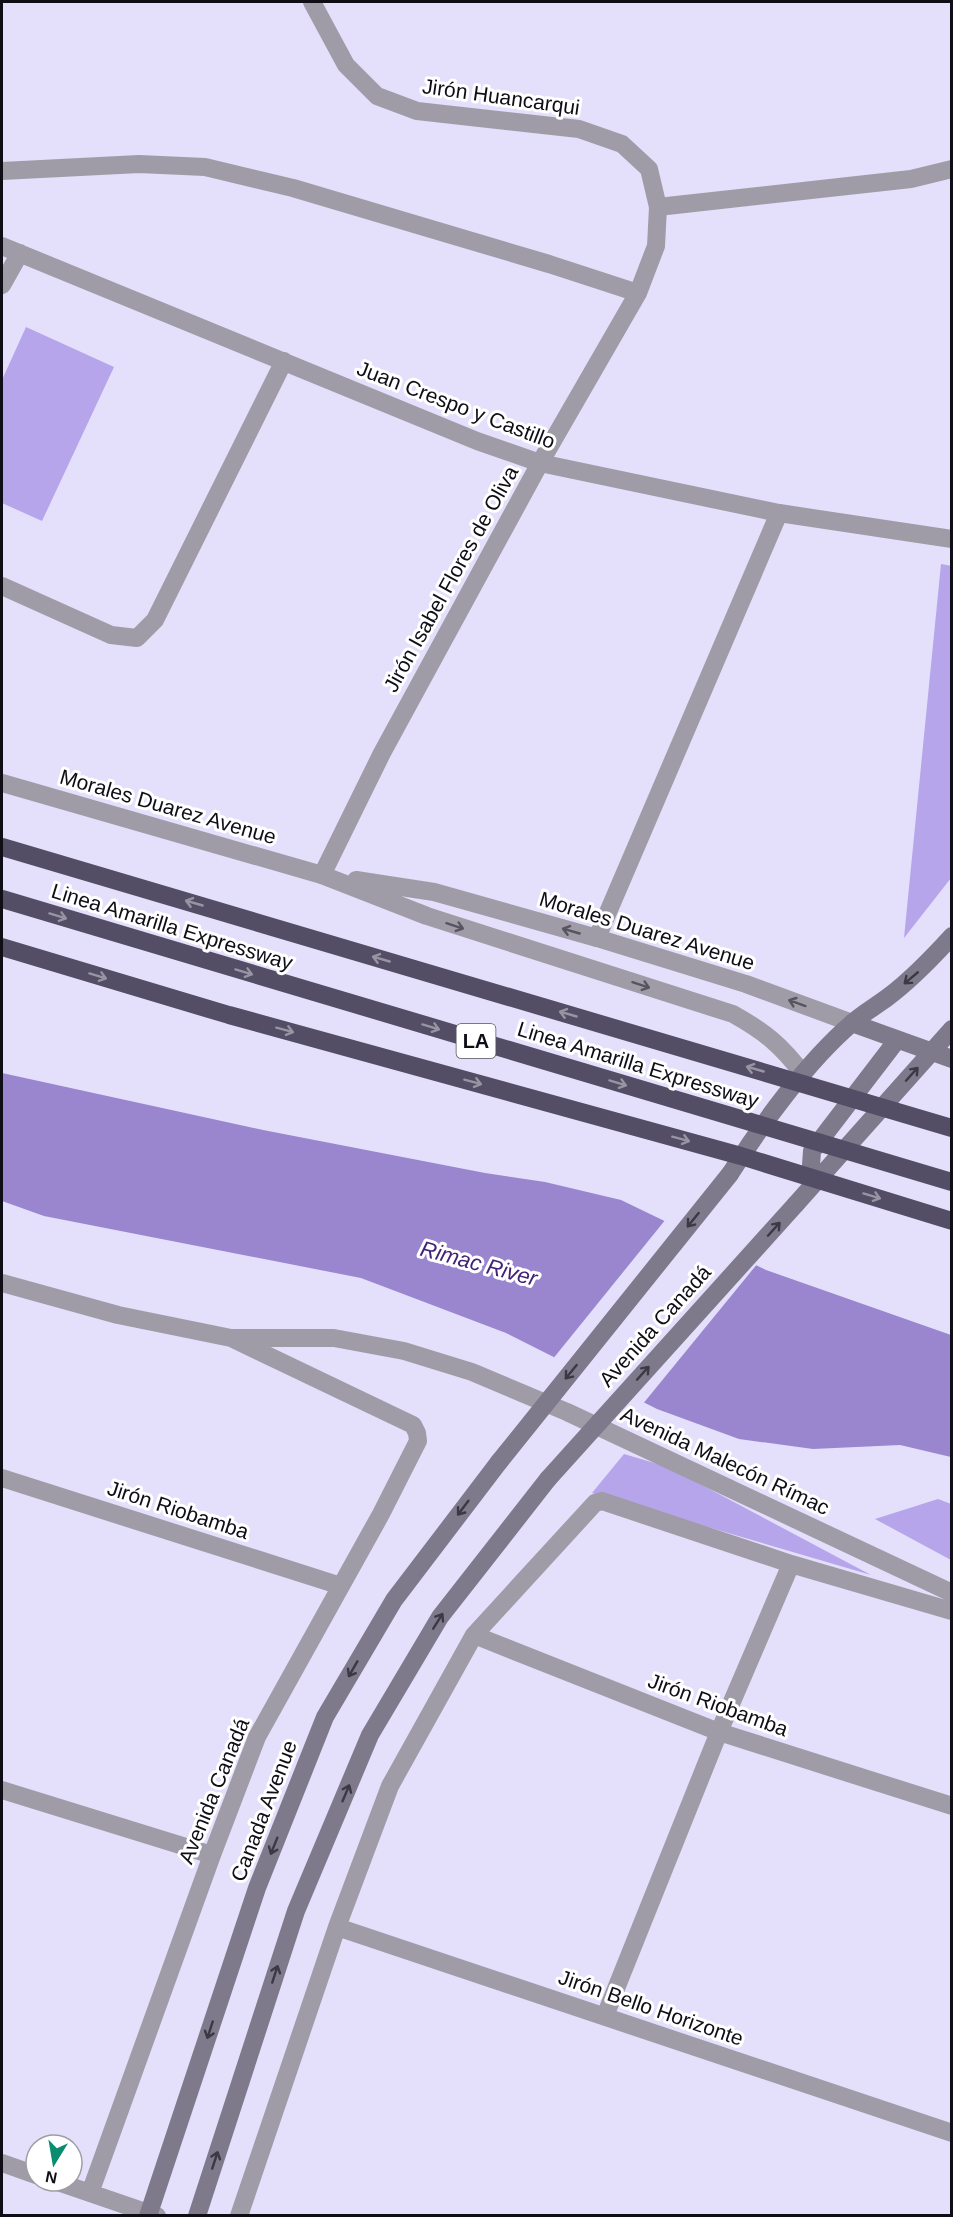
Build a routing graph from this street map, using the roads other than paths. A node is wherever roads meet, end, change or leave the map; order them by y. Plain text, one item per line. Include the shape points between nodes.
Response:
1 (312, 2) edge
2 (951, 169) edge
3 (2, 171) edge
4 (658, 207) junction
5 (2, 246) edge
6 (20, 253) junction
7 (2, 285) edge
8 (638, 293) junction
9 (284, 362) junction
10 (540, 463) junction
11 (779, 513) junction
12 (951, 540) edge
13 (2, 586) edge
14 (2, 783) edge
15 (2, 847) edge
16 (322, 875) junction
17 (2, 899) edge
18 (951, 936) edge
19 (597, 938) junction
20 (2, 947) edge
21 (852, 1023) junction
22 (951, 1029) edge
23 (897, 1040) junction
24 (932, 1052) junction
25 (951, 1059) edge
26 (803, 1074) junction
27 (951, 1128) edge
28 (741, 1156) junction
29 (816, 1179) junction
30 (951, 1182) edge
31 (951, 1221) edge
32 (2, 1283) edge
33 (231, 1338) junction
34 (413, 1425) joint
35 (499, 1462) joint
36 (2, 1478) edge
37 (791, 1564) junction
38 (341, 1586) junction
39 (951, 1593) edge
40 (951, 1611) edge
41 (474, 1635) junction
42 (718, 1732) junction
43 (2, 1790) edge
44 (951, 1806) edge
45 (212, 1855) junction
46 (337, 1927) junction
47 (604, 2016) junction
48 (951, 2133) edge
49 (2, 2163) edge
50 (24, 2171) edge
51 (84, 2191) edge
52 (90, 2193) junction
53 (151, 2214) edge
54 (197, 2216) edge
55 (239, 2216) edge

1 - 4 street, Jirón Huancarqui via 346,65 377,96 417,111 579,129 622,144 649,169
2 - 4 street via 911,179
3 - 8 street via 139,164 205,167 293,188
4 - 8 street, Jirón Isabel Flores de Oliva via 656,246
5 - 6 street, Juan Crespo y Castillo
6 - 7 street
6 - 9 street, Juan Crespo y Castillo
8 - 10 street, Jirón Isabel Flores de Oliva
9 - 10 street, Juan Crespo y Castillo
9 - 13 street via 155,620 137,638 111,635
10 - 11 street, Juan Crespo y Castillo
10 - 16 street, Jirón Isabel Flores de Oliva via 382,753
11 - 12 street, Juan Crespo y Castillo
11 - 19 street
14 - 16 street, Morales Duarez Avenue
27 -> 15 highway, Linea Amarilla Expressway / LA, bridge
19 -> 16 street, Morales Duarez Avenue via 434,892
16 -> 26 street, Morales Duarez Avenue via 427,916 733,1014 759,1028 783,1048
17 -> 30 highway, Linea Amarilla Expressway / LA, bridge
18 -> 21 main road, Avenida Canadá via 923,968
21 -> 19 street, Morales Duarez Avenue via 746,984
20 -> 28 highway via 229,1015
21 - 23 main road, Morales Duarez Avenue
21 - 26 main road, Avenida Canadá
22 - 24 main road, Avenida Canadá
23 - 24 main road, Morales Duarez Avenue
23 - 29 main road via 812,1151
24 - 25 main road, Morales Duarez Avenue
29 -> 24 main road, Avenida Canadá
26 - 28 main road, Avenida Canadá
28 - 29 highway
28 -> 35 main road, Avenida Canadá, bridge
29 -> 31 highway
54 -> 29 main road, Avenida Canadá, bridge via 296,1911 370,1735 440,1617 548,1479
32 - 33 street, Avenida Malecón Rímac via 118,1315
33 - 34 street, Avenida Malecón Rímac
33 - 39 street, Avenida Malecón Rímac via 333,1338 404,1351 472,1372 567,1412
34 - 38 street, Avenida Canadá via 418,1441
35 -> 53 main road, Canada Avenue via 394,1600 325,1717 257,1888
36 - 38 street, Jirón Riobamba
37 - 40 street
37 - 41 street via 602,1501 588,1509
37 - 42 street
38 - 45 street, Avenida Canadá via 257,1737
41 - 42 street, Jirón Riobamba
41 - 46 street via 390,1786
42 - 44 street, Jirón Riobamba
42 - 47 street
43 - 45 street
45 - 52 street, Avenida Canadá
46 - 47 street, Jirón Bello Horizonte
46 - 55 street
47 - 48 street, Jirón Bello Horizonte
49 - 50 street
51 - 52 street
52 - 53 street

